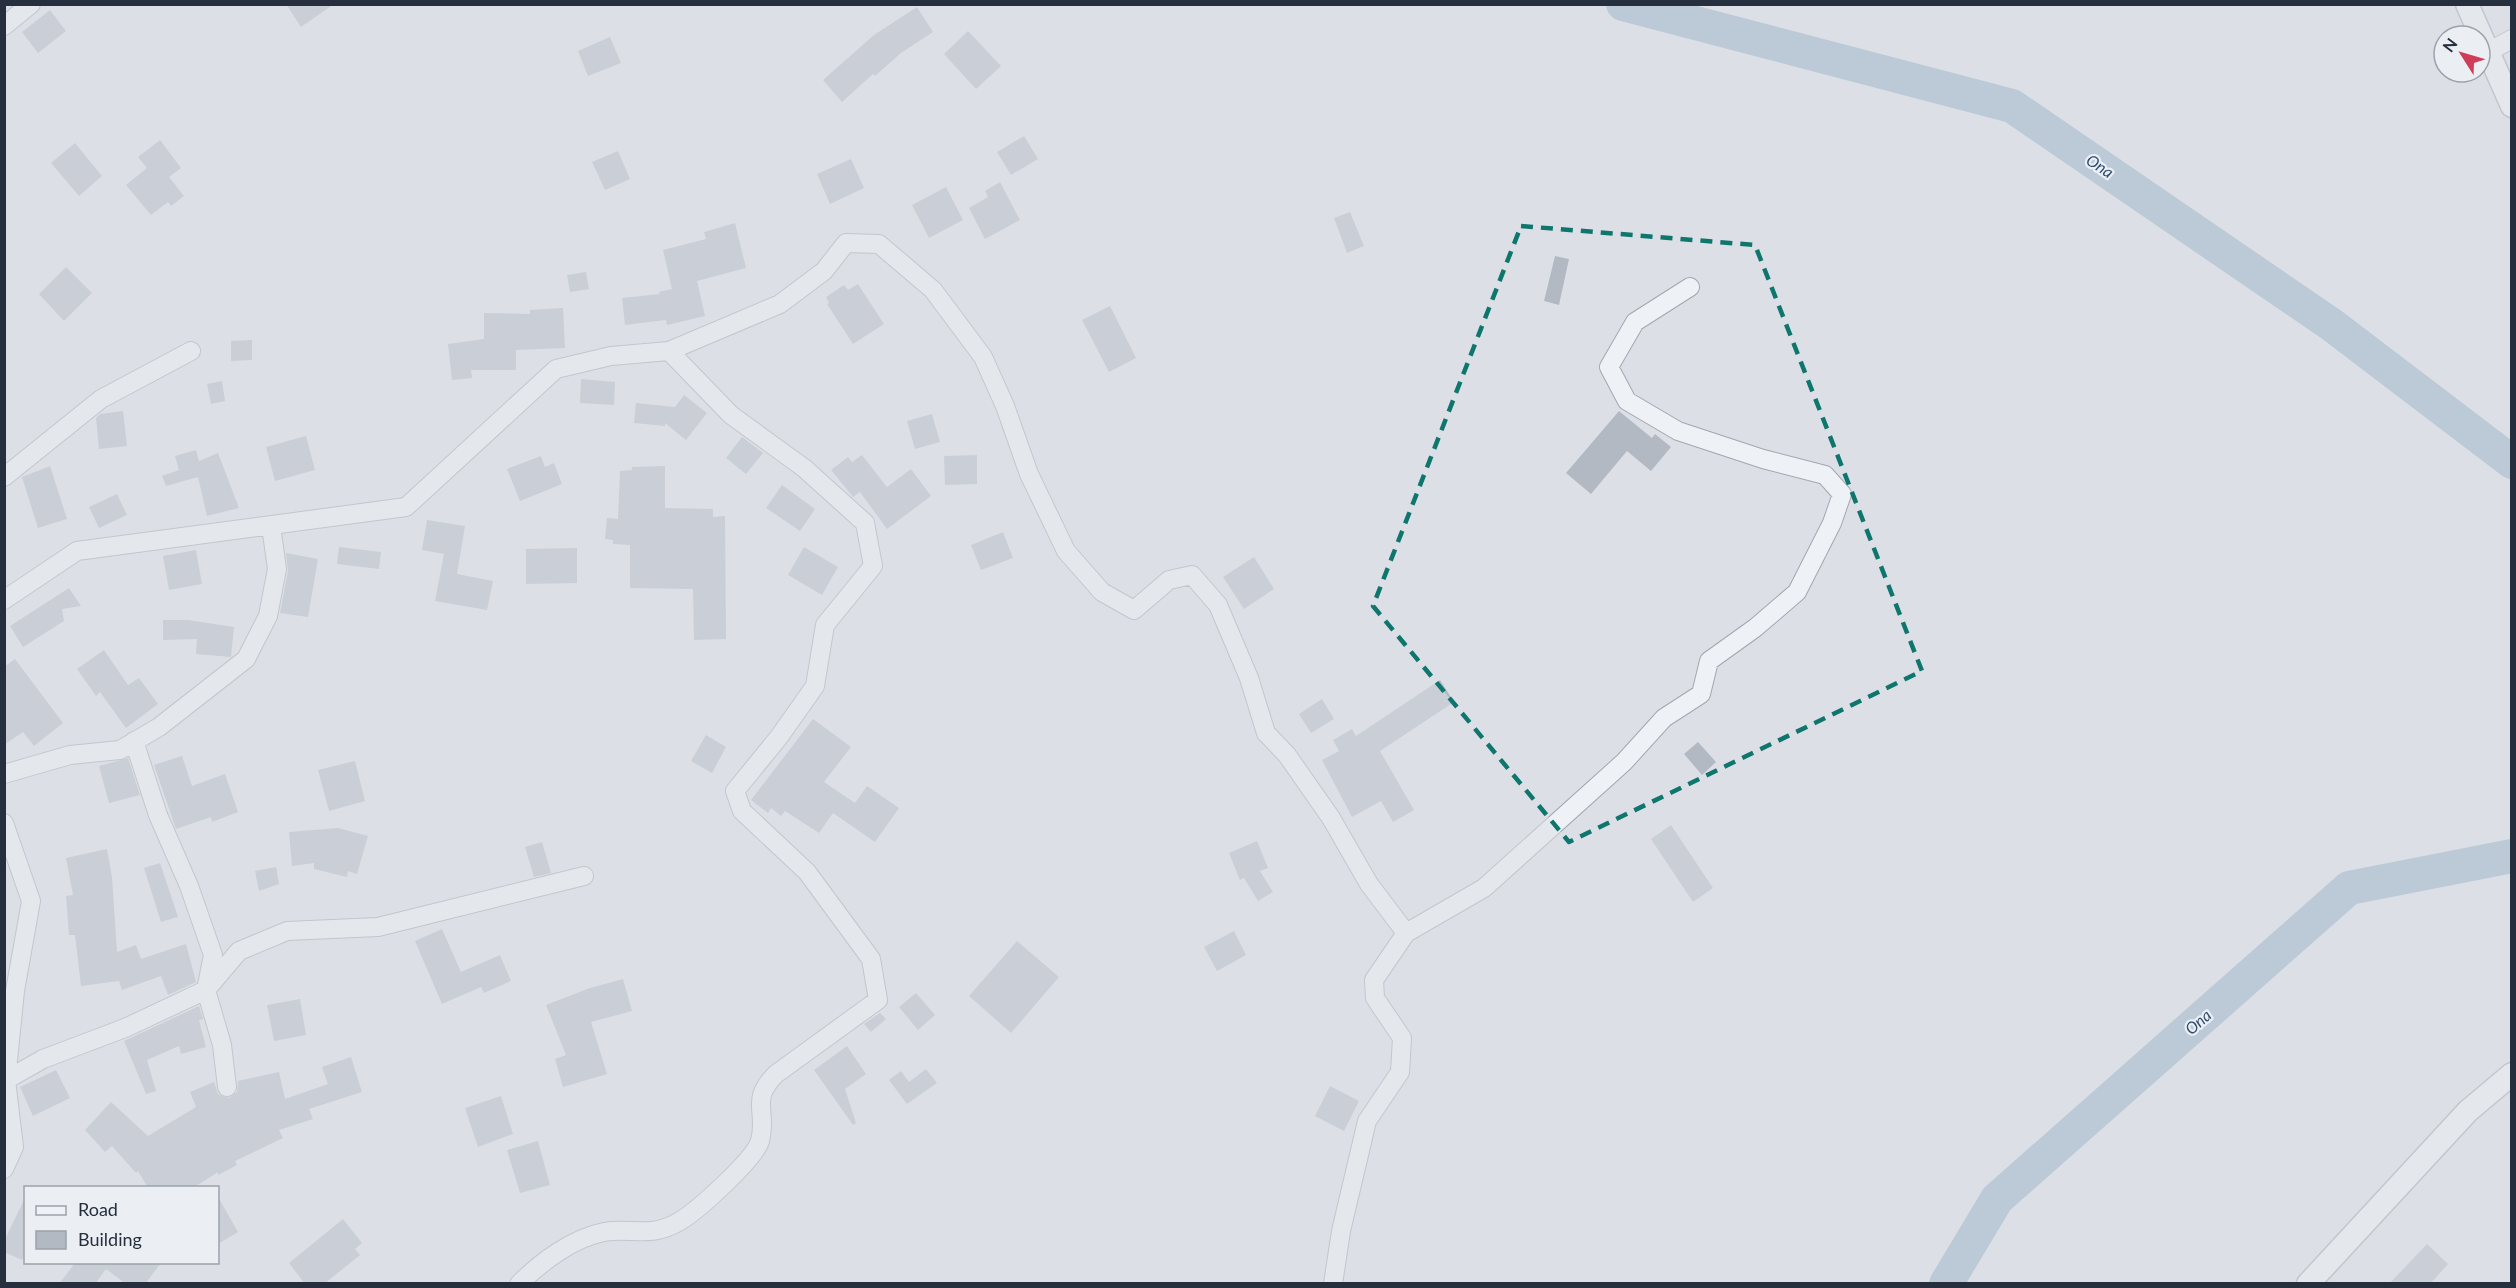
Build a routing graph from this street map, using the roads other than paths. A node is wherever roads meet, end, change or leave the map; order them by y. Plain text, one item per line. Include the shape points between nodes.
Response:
1 (31, 4) edge
2 (2467, 4) edge
3 (2476, 24) edge
4 (4, 26) edge
5 (2511, 39) edge
6 (2492, 50) edge
7 (2492, 61) edge
8 (2511, 106) edge
9 (1690, 287) dead end
10 (190, 351) dead end
11 (669, 351) junction
12 (4, 477) edge
13 (271, 526) junction
14 (4, 600) edge
15 (134, 741) junction
16 (4, 774) edge
17 (4, 823) edge
18 (584, 876) dead end
19 (1406, 933) junction
20 (206, 990) junction
21 (2511, 1074) edge
22 (6, 1080) edge
23 (227, 1087) dead end
24 (4, 1169) edge
25 (519, 1284) edge
26 (1332, 1284) edge
27 (2308, 1284) edge

1 - 4 street
2 - 3 street
5 - 6 street
7 - 8 street
9 - 19 street via 1635,322 1609,367 1627,401 1677,431 1825,475 1842,494 1832,523 1797,592 1709,661 1701,694 1664,718 1624,762 1484,888
10 - 12 street via 101,399
11 - 13 street via 611,356 556,369 406,507
11 - 19 street via 780,304 824,271 846,243 879,244 933,290 983,357 1029,474 1066,551 1102,592 1134,610 1169,580 1192,575 1218,605 1249,678 1266,733 1287,755 1331,818 1369,884
11 - 25 street via 731,416 804,468 865,524 873,566 825,625 815,686 735,791 741,811 807,872 871,959 878,1000 765,1084 760,1098 760,1141 754,1153 681,1221 651,1232 605,1232 583,1239 535,1268
13 - 14 street via 77,551
13 - 15 street via 278,568 268,616 246,659 159,727
15 - 16 street via 120,750 70,755
15 - 20 street via 158,816 189,886 213,955
17 - 22 street via 31,901 15,991
18 - 20 street via 378,927 287,931 239,951
19 - 26 street via 1374,980 1376,998 1402,1038 1400,1072 1367,1120
20 - 22 street via 124,1028 43,1059
20 - 23 street via 222,1045
21 - 27 street via 2468,1111
22 - 24 street via 14,1147

